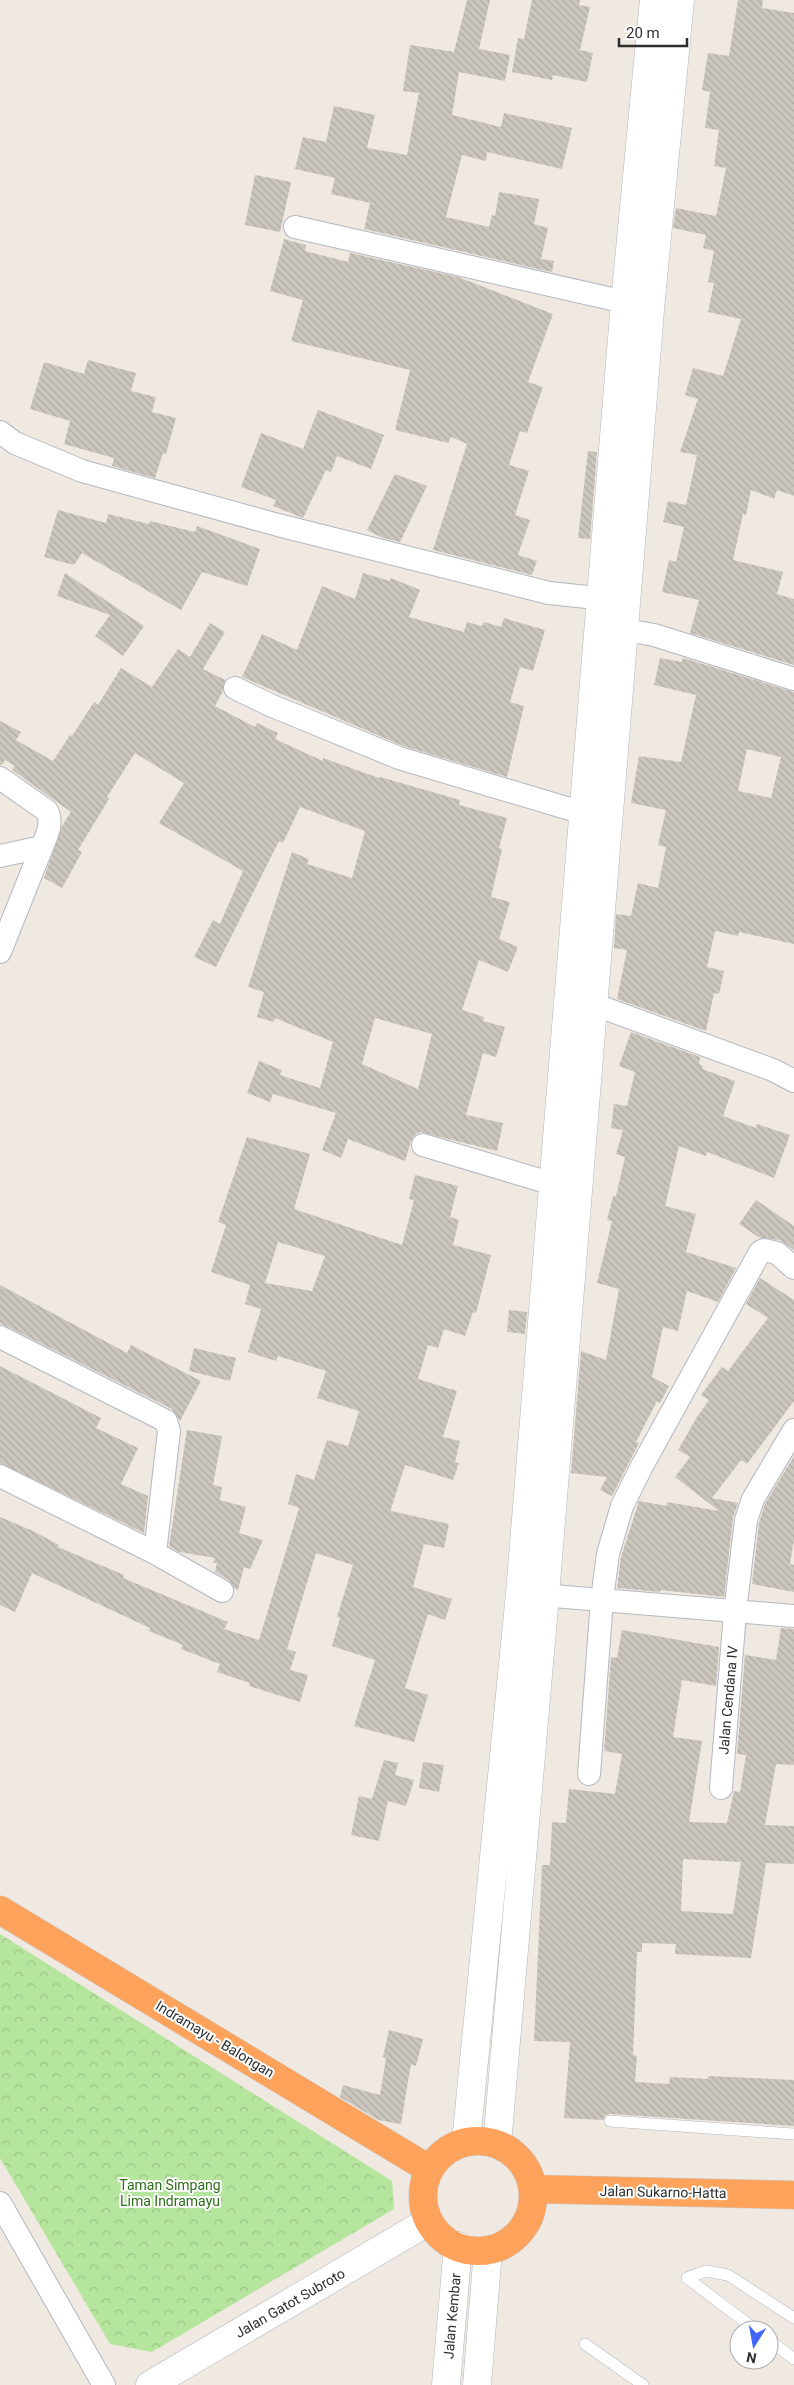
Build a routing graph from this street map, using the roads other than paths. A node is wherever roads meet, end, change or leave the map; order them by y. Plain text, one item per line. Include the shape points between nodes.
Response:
1 (654, 0) edge
2 (680, 0) edge
3 (295, 227) dead end
4 (625, 302) junction
5 (0, 432) edge
6 (603, 599) junction
7 (625, 630) junction
8 (794, 679) edge
9 (235, 688) dead end
10 (0, 778) edge
11 (583, 813) junction
12 (42, 847) junction
13 (0, 856) edge
14 (0, 952) edge
15 (580, 1002) junction
16 (794, 1081) edge
17 (423, 1145) dead end
18 (553, 1184) junction
19 (794, 1268) edge
20 (0, 1337) edge
21 (794, 1430) edge
22 (0, 1476) edge
23 (155, 1553) junction
24 (222, 1591) dead end
25 (543, 1595) junction
26 (595, 1598) junction
27 (735, 1612) junction
28 (794, 1616) edge
29 (589, 1774) dead end
30 (721, 1788) dead end
31 (0, 1910) edge
32 (610, 2121) dead end
33 (794, 2134) edge
34 (466, 2142) junction
35 (497, 2144) junction
36 (429, 2169) junction
37 (533, 2189) junction
38 (794, 2194) edge
39 (0, 2203) edge
40 (429, 2222) junction
41 (458, 2246) junction
42 (488, 2250) junction
43 (794, 2318) edge
44 (743, 2320) edge
45 (585, 2344) dead end
46 (779, 2348) edge
47 (794, 2359) edge
48 (104, 2385) edge
49 (150, 2385) edge
50 (446, 2385) edge
51 (477, 2385) edge
52 (643, 2385) edge

1 - 4 main road
2 - 6 main road via 650,308
3 - 4 street
4 - 6 main road
5 - 6 street via 56,461 108,479 288,528 549,592
6 - 7 main road
6 - 11 main road
7 - 8 street via 654,635
7 - 15 main road
9 - 11 street via 399,758
10 - 12 street via 47,810 50,817 48,833
11 - 15 main road
12 - 13 street
12 - 14 street
15 - 16 street via 773,1070
15 - 18 main road
15 - 25 main road
17 - 18 street
18 - 25 main road
19 - 26 street via 771,1250 764,1250 757,1257 622,1506
20 - 23 street via 166,1421 169,1431
21 - 27 street, Jalan Cendana IV via 753,1499 746,1520
22 - 23 street
23 - 24 street
25 - 26 street
25 - 34 main road
25 - 35 main road
26 - 27 street
26 - 29 street
27 - 28 street
27 - 30 street, Jalan Cendana IV
31 - 36 highway, Indramayu - Balongan
32 - 33 lane
34 - 35 highway
34 - 36 highway via 444,2152
35 - 37 highway via 521,2161
36 - 40 highway via 423,2186 423,2204
37 - 38 highway, Jalan Sukarno-Hatta
37 - 42 highway via 531,2213 518,2234
39 - 48 street
40 - 41 highway via 440,2236
40 - 49 main road, Jalan Gatot Subroto
41 - 42 highway
41 - 50 main road, Jalan Kembar
42 - 51 main road
43 - 44 lane via 728,2275 706,2271 687,2278
45 - 52 lane
46 - 47 lane

